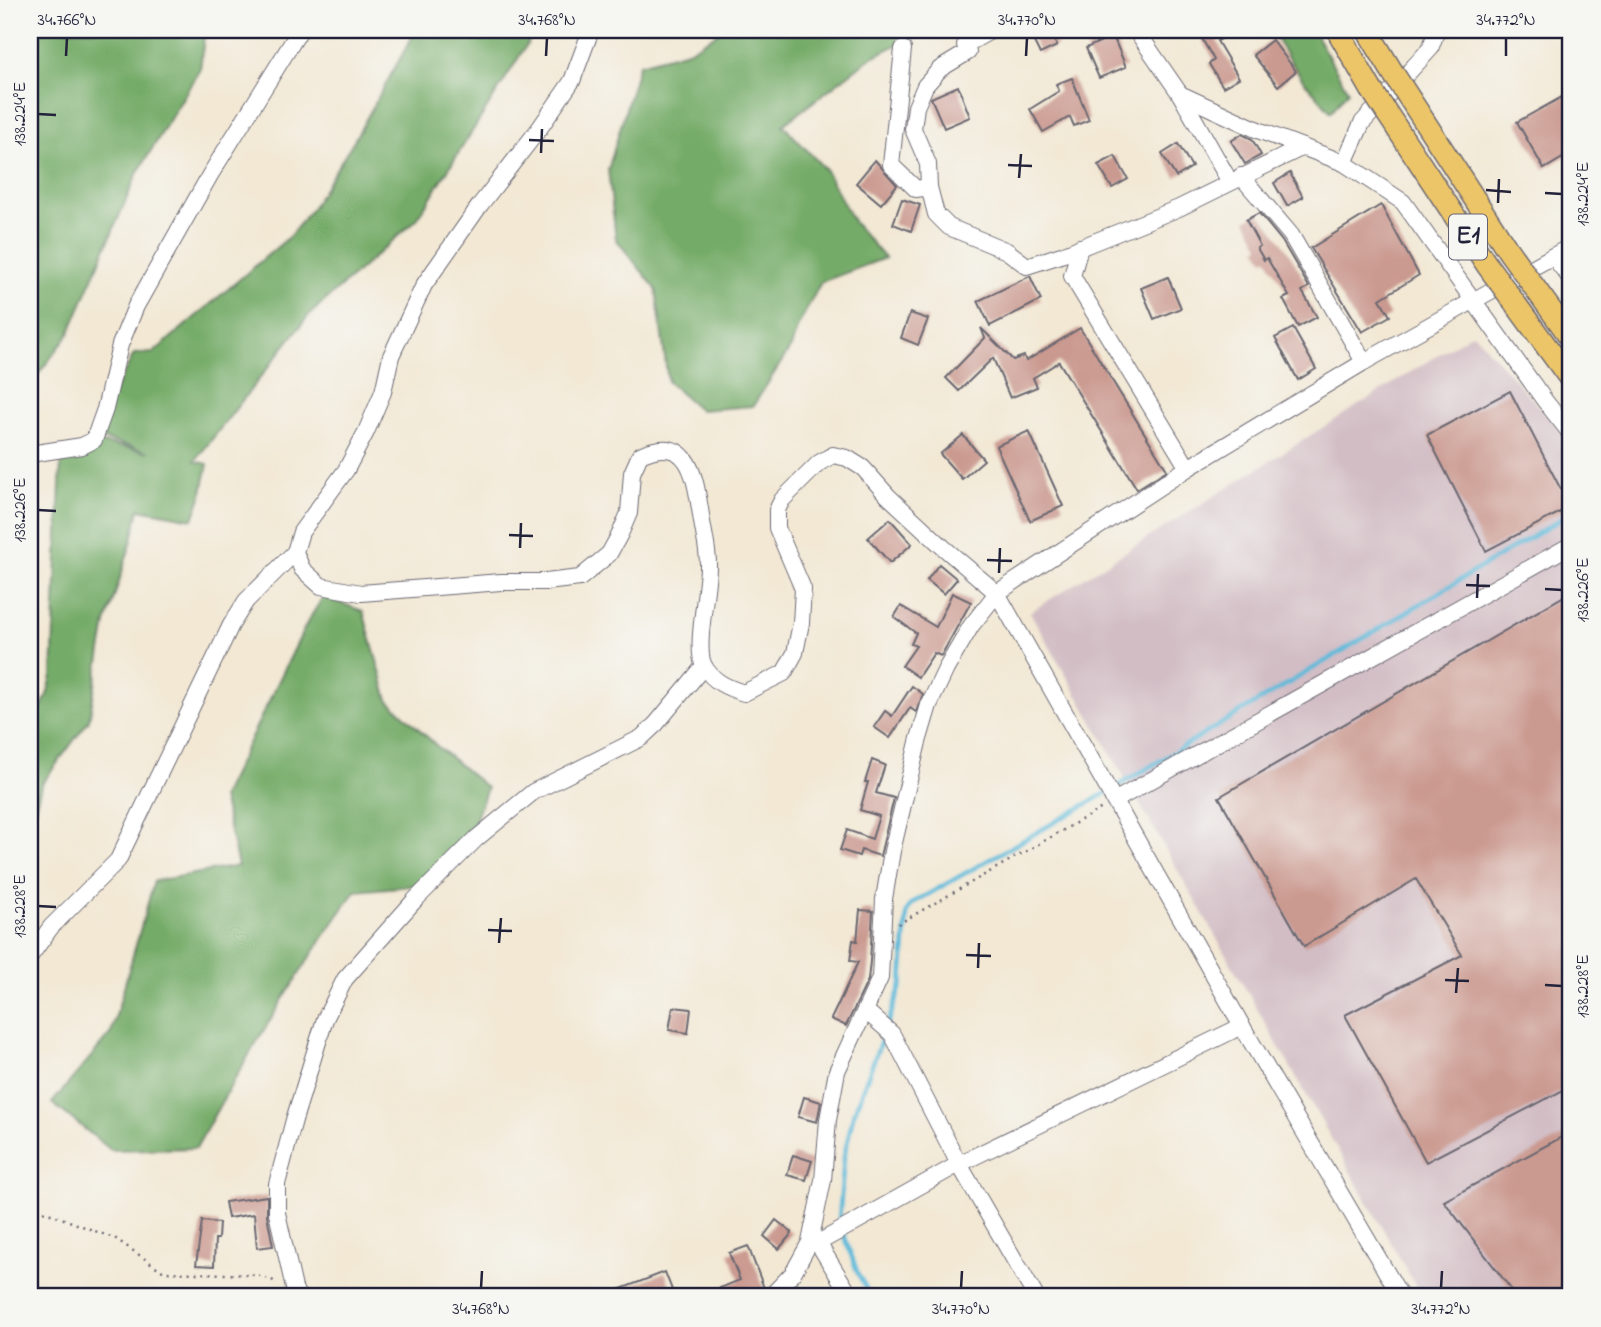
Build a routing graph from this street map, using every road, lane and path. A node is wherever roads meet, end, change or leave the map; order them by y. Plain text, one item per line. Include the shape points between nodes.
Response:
1 (300, 30) edge
2 (591, 30) edge
3 (992, 30) edge
4 (1136, 30) edge
5 (1337, 30) edge
6 (1367, 30) edge
7 (1437, 30) edge
8 (903, 49) dead end
9 (1180, 94) junction
10 (1303, 147) junction
11 (1344, 163) junction
12 (1235, 179) junction
13 (929, 187) junction
14 (1571, 246) edge
15 (1080, 247) junction
16 (1553, 256) junction
17 (1571, 279) edge
18 (1473, 300) junction
19 (1571, 338) edge
20 (1364, 362) junction
21 (1571, 380) edge
22 (1571, 434) edge
23 (30, 454) edge
24 (1188, 468) junction
25 (1571, 545) edge
26 (295, 552) junction
27 (997, 593) junction
28 (704, 666) junction
29 (1114, 801) junction
30 (903, 921) dead end
31 (30, 956) edge
32 (870, 1014) junction
33 (1242, 1026) junction
34 (959, 1164) junction
35 (30, 1206) edge
36 (814, 1243) junction
37 (296, 1292) edge
38 (770, 1297) edge
39 (851, 1297) edge
40 (1036, 1297) edge
41 (1401, 1297) edge

1 - 23 street via 136,306 120,345 94,440
2 - 26 street via 572,81 424,285 391,356 383,392 366,432 301,532
3 - 13 street via 965,45 968,52 940,69 925,86 916,107 913,129 928,164
4 - 9 street
5 - 21 highway, E1, bridge via 1487,265
6 - 19 highway, E1, bridge via 1509,252
7 - 11 street via 1430,49 1362,123
8 - 13 street via 891,165 916,189
9 - 10 street
9 - 12 street
10 - 11 street
10 - 12 street
11 - 18 street via 1403,202
12 - 15 street via 1179,208
12 - 20 street via 1291,235
13 - 15 street via 936,214 949,228 1007,251 1027,266
14 - 16 street
15 - 24 street via 1072,276
16 - 17 street
16 - 18 street
18 - 20 street
18 - 22 street
20 - 24 street
24 - 27 street
25 - 29 street
26 - 28 street via 302,569 321,586 361,593 580,578 609,554 620,534 629,513 632,473 640,455 655,448 674,451 693,472 708,564
26 - 31 street via 246,601 231,625 118,860 51,927
27 - 28 street via 863,468 833,455 818,463 777,510 777,528 803,589 795,653 783,673 744,693 719,683
27 - 29 street
27 - 32 street via 971,626 929,705 888,876 880,978
28 - 37 street via 641,738 533,792 477,838 345,979 325,1019 277,1184 277,1213
29 - 30 path
29 - 33 street
32 - 34 street via 892,1034
32 - 36 street via 837,1071
33 - 34 street
33 - 41 street
34 - 36 street
34 - 40 street
35 - 37 path via 116,1238 164,1272 257,1275
36 - 38 street
36 - 39 street

